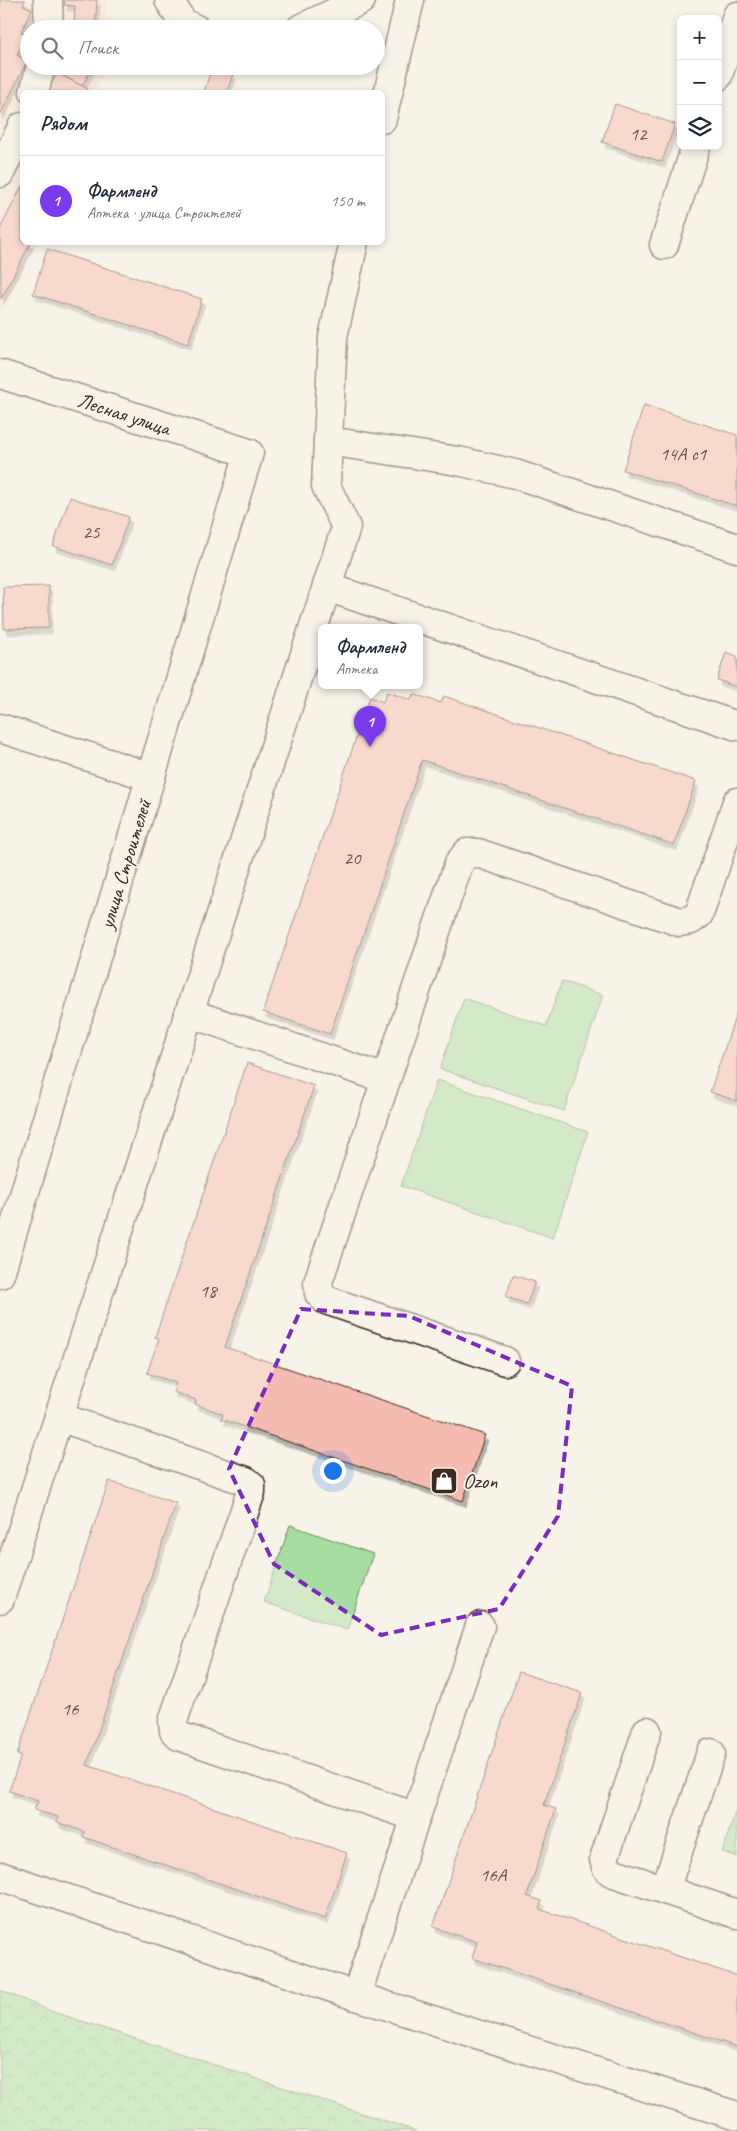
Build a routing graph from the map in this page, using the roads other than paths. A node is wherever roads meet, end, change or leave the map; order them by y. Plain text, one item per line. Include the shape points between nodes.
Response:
1 (48, 0) edge
2 (169, 0) edge
3 (361, 0) edge
4 (410, 0) edge
5 (737, 16) edge
6 (49, 20) edge
7 (180, 20) edge
8 (319, 20) edge
9 (722, 63) edge
10 (39, 75) edge
11 (35, 90) edge
12 (385, 106) edge
13 (20, 131) edge
14 (695, 150) edge
15 (0, 173) edge
16 (353, 245) edge
17 (664, 245) dead end
18 (0, 374) edge
19 (328, 442) junction
20 (249, 453) joint
21 (737, 548) edge
22 (327, 587) junction
23 (737, 726) edge
24 (0, 728) edge
25 (151, 778) junction
26 (737, 802) edge
27 (189, 1012) junction
28 (386, 1079) junction
29 (0, 1274) edge
30 (505, 1360) dead end
31 (59, 1417) junction
32 (0, 1599) edge
33 (480, 1626) dead end
34 (647, 1731) dead end
35 (711, 1753) dead end
36 (416, 1817) junction
37 (0, 1876) edge
38 (665, 1890) junction
39 (737, 1914) edge
40 (356, 1996) junction
41 (737, 2116) edge

1 - 6 street
2 - 7 street
3 - 8 street
4 - 12 street
5 - 9 street
10 - 11 street
13 - 15 street
14 - 17 street
16 - 19 street via 332,337
18 - 20 street, Лесная улица
19 - 21 street via 458,461 515,474
19 - 22 street via 326,486 346,527
20 - 25 street, улица Строителей
22 - 23 street
22 - 27 street
24 - 25 street
25 - 29 street, улица Строителей
26 - 28 street via 699,914 691,920 680,922 478,853 467,854 459,863
27 - 28 street
27 - 31 street
28 - 30 street via 318,1282 319,1293 326,1300
31 - 32 street
31 - 36 street via 246,1480 251,1485 173,1721 174,1731 179,1736
33 - 36 street
34 - 38 street via 604,1859 610,1872
35 - 38 street
36 - 40 street
37 - 40 street
38 - 39 street
40 - 41 street

